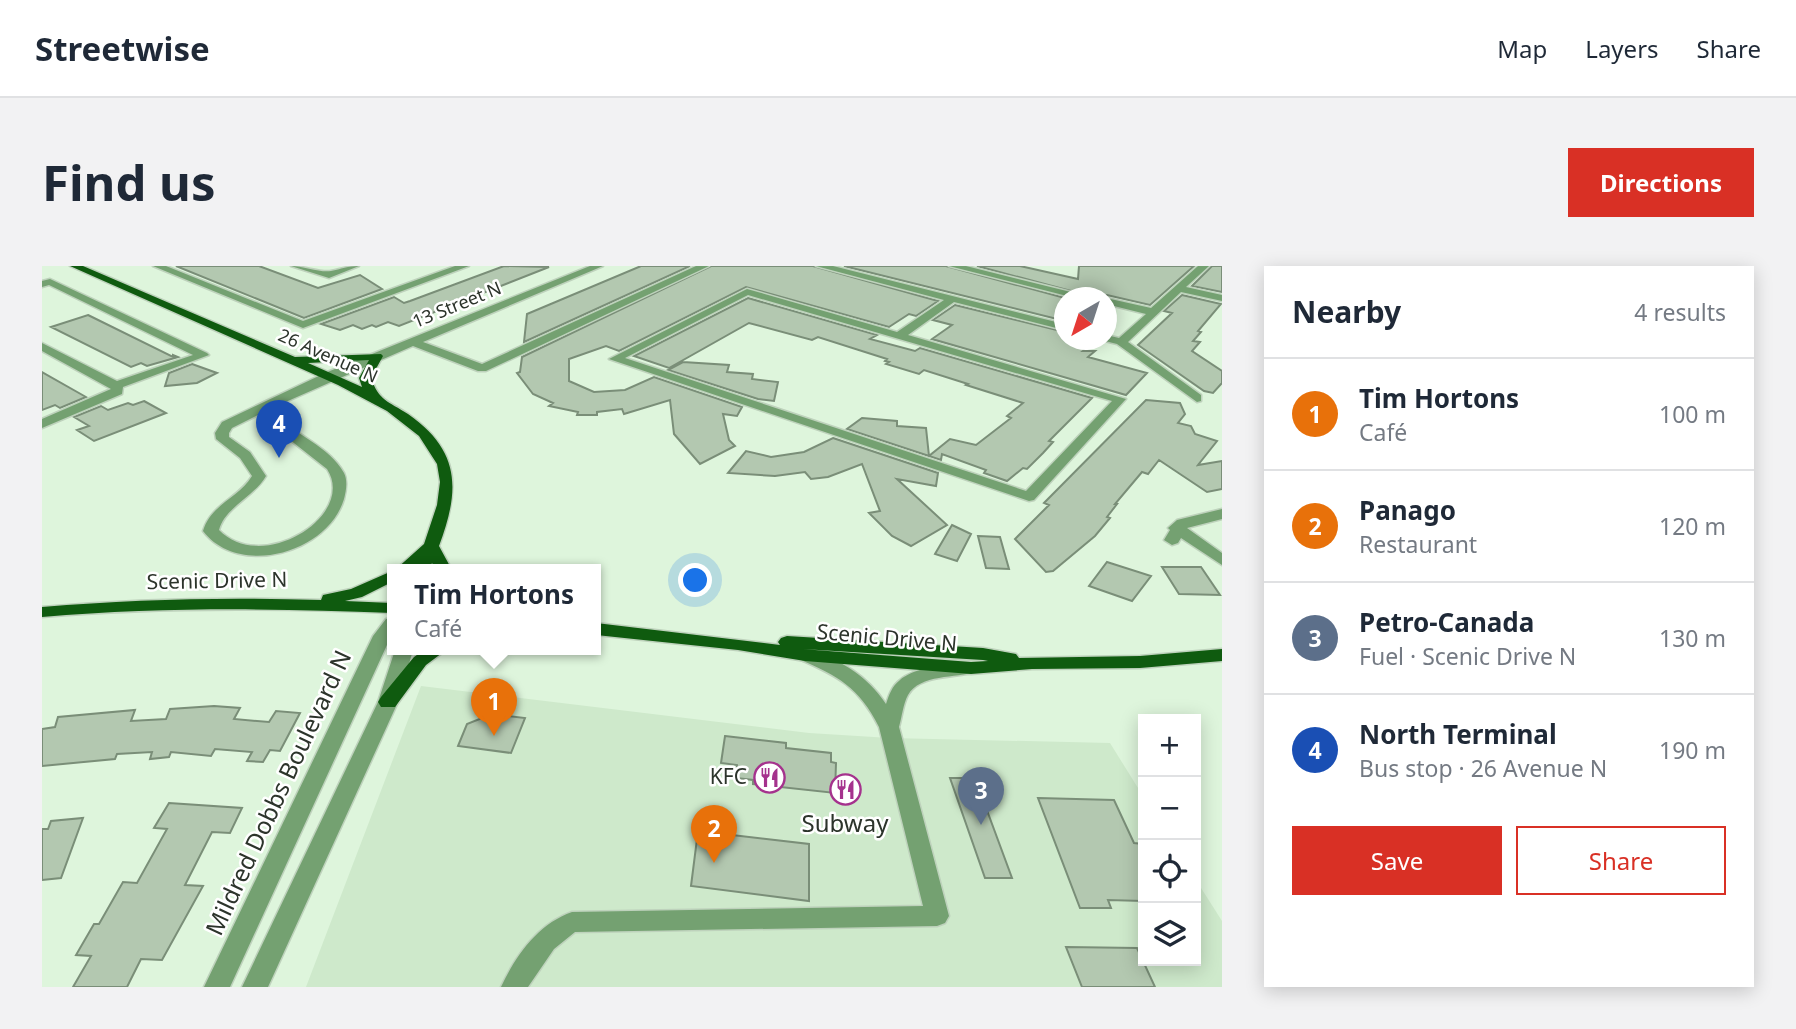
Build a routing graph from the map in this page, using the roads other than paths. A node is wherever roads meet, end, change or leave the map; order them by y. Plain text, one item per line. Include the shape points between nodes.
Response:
1 (75, 266) edge
2 (158, 266) edge
3 (296, 266) edge
4 (354, 266) edge
5 (464, 266) edge
6 (598, 266) edge
7 (704, 266) edge
8 (954, 266) edge
9 (1204, 266) edge
10 (827, 267) edge
11 (42, 284) edge
12 (1179, 289) junction
13 (1054, 290) edge
14 (1222, 298) edge
15 (952, 299) junction
16 (1117, 303) edge
17 (1153, 312) junction
18 (1054, 324) edge
19 (897, 337) junction
20 (1117, 341) edge
21 (413, 342) junction
22 (1121, 342) junction
23 (42, 346) edge
24 (281, 356) junction
25 (377, 356) junction
26 (329, 376) junction
27 (116, 385) junction
28 (371, 396) junction
29 (1196, 398) dead end
30 (278, 399) junction
31 (42, 424) edge
32 (1222, 514) edge
33 (431, 546) junction
34 (1222, 560) edge
35 (410, 564) edge
36 (424, 564) edge
37 (441, 564) edge
38 (387, 578) edge
39 (298, 603) junction
40 (387, 608) edge
41 (42, 612) edge
42 (387, 630) edge
43 (601, 630) edge
44 (738, 644) junction
45 (806, 654) junction
46 (402, 655) edge
47 (430, 655) edge
48 (1222, 655) edge
49 (1032, 663) junction
50 (971, 668) junction
51 (388, 702) junction
52 (889, 727) junction
53 (217, 987) edge
54 (255, 987) edge
55 (514, 987) edge

1 - 24 main road, 26 Avenue N
2 - 5 street via 303,325
3 - 4 street via 329,275
6 - 21 street, 13 Street N
7 - 21 street via 482,368
8 - 13 street
9 - 12 street
10 - 15 street
11 - 27 street via 50,282 203,355
12 - 14 street
12 - 17 street
15 - 18 street
15 - 19 street
16 - 17 street
17 - 22 street
19 - 19 street via 747,292 615,359 1029,497 1120,399
20 - 22 street
21 - 25 street, 13 Street N
22 - 29 street
23 - 27 street
24 - 25 main road via 321,360
24 - 26 main road, 26 Avenue N
25 - 26 street, 13 Street N
25 - 28 main road via 365,378
26 - 28 main road, 26 Avenue N
26 - 30 street, 13 Street N
27 - 31 street via 118,391
28 - 33 main road, 26 Avenue N via 415,426 443,462 445,496
30 - 30 street, 13 Street N via 268,414 336,472 340,482 337,497 322,525 302,540 267,550 231,545 214,536 212,522 251,489 258,476 246,455 223,439 222,432 230,423
32 - 34 street via 1190,520 1174,534
33 - 35 main road
33 - 36 main road, 26 Avenue N
33 - 37 main road
38 - 39 main road via 342,597
39 - 40 main road, Scenic Drive N
39 - 41 main road, Scenic Drive N via 197,602
42 - 53 street, Mildred Dobbs Boulevard N
43 - 44 main road, Scenic Drive N
44 - 45 main road, Scenic Drive N
44 - 49 main road, Scenic Drive N via 835,644 983,654
45 - 50 main road, Scenic Drive N
45 - 52 street via 853,677 878,705
46 - 51 street
47 - 51 main road
48 - 49 main road, Scenic Drive N via 1140,662
49 - 50 main road, Scenic Drive N
50 - 52 street via 907,684
51 - 54 street
52 - 55 street via 937,916 572,922 544,941

